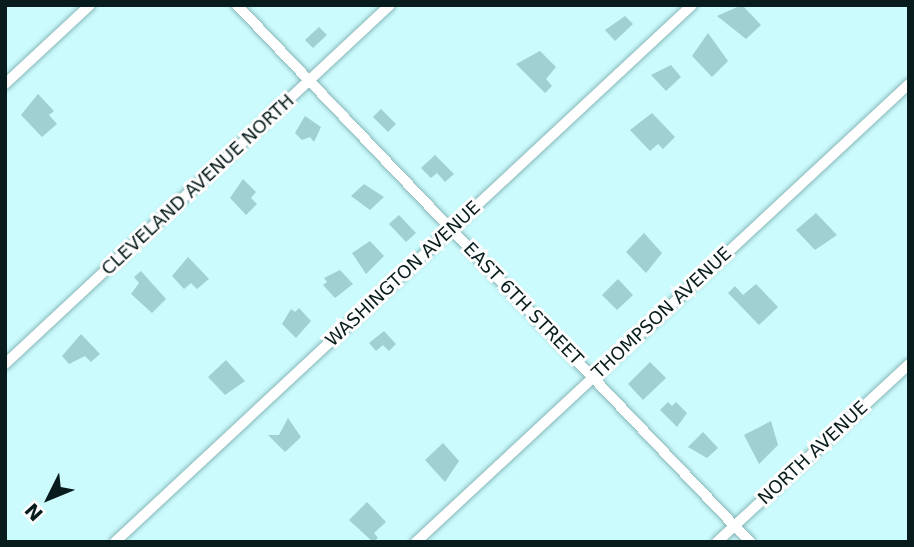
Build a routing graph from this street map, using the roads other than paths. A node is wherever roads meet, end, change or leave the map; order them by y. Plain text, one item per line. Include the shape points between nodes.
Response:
1 (90, 5) edge
2 (237, 5) edge
3 (390, 5) edge
4 (692, 5) edge
5 (310, 81) junction
6 (909, 83) edge
7 (5, 84) edge
8 (452, 229) junction
9 (909, 363) edge
10 (5, 364) edge
11 (593, 377) junction
12 (735, 526) junction
13 (115, 542) edge
14 (416, 542) edge
15 (717, 542) edge
16 (750, 542) edge

1 - 7 street
2 - 5 street, EAST 6TH STREET
3 - 5 street, CLEVELAND AVENUE NORTH
4 - 8 street, WASHINGTON AVENUE
5 - 8 street, EAST 6TH STREET
5 - 10 street, CLEVELAND AVENUE NORTH
6 - 11 street, THOMPSON AVENUE
8 - 11 street, EAST 6TH STREET
8 - 13 street, WASHINGTON AVENUE
9 - 12 street, NORTH AVENUE
11 - 12 street, EAST 6TH STREET
11 - 14 street, THOMPSON AVENUE
12 - 15 street, NORTH AVENUE
12 - 16 street, EAST 6TH STREET

